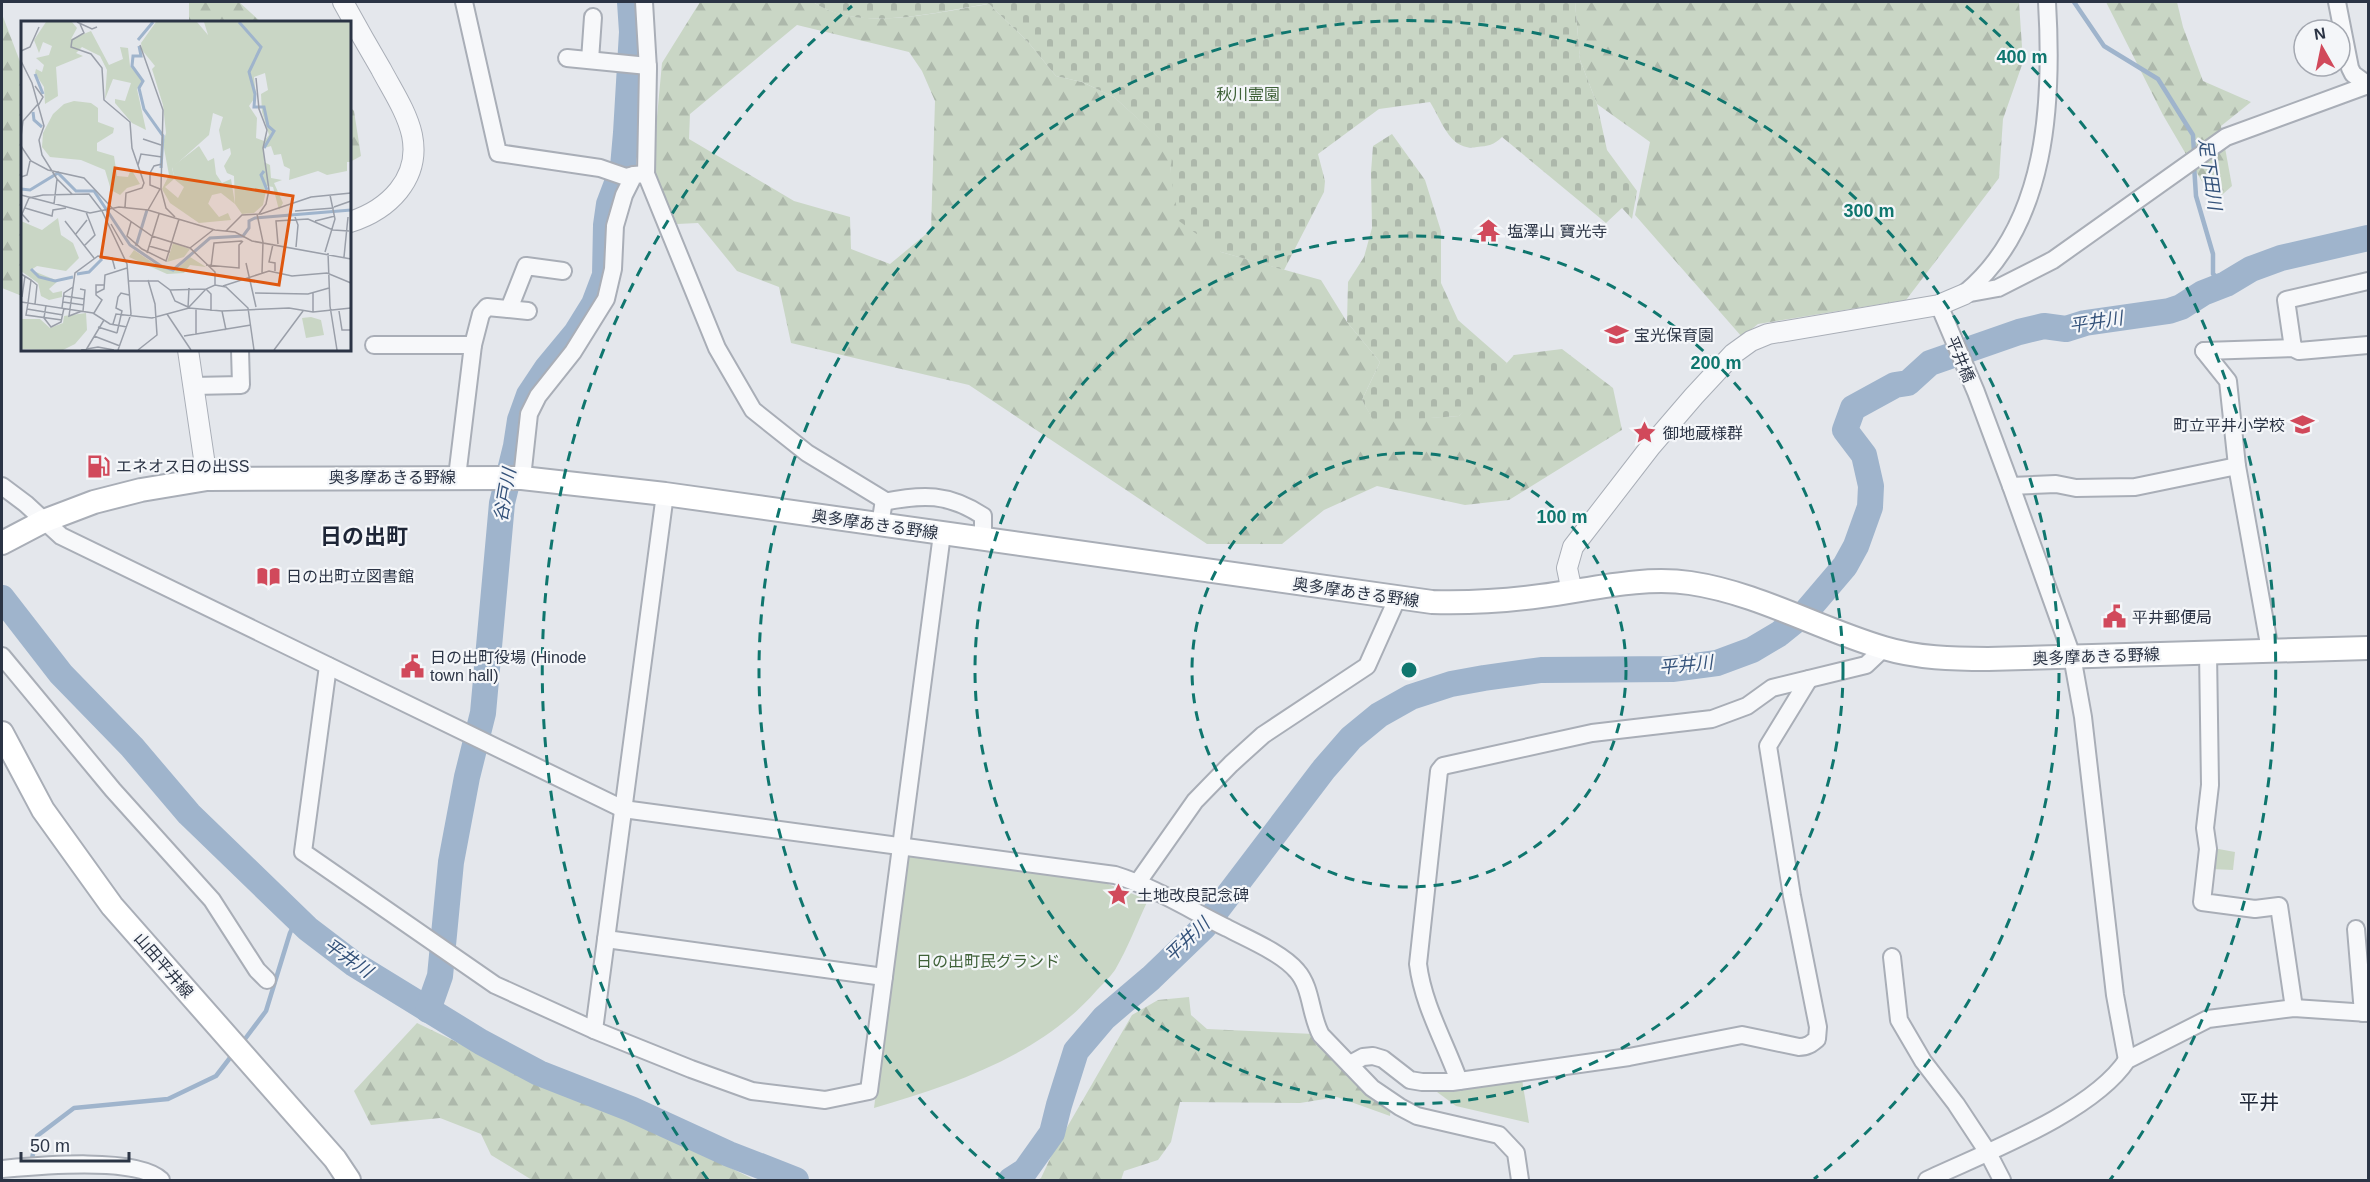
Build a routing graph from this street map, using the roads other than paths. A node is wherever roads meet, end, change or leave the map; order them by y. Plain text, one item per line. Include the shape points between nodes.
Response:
1 (343, 2) edge
2 (464, 2) edge
3 (644, 2) edge
4 (2047, 2) edge
5 (2337, 2) edge
6 (593, 17) dead end
7 (567, 58) dead end
8 (590, 60) junction
9 (642, 66) junction
10 (2368, 85) edge
11 (640, 175) junction
12 (351, 222) edge
13 (563, 271) dead end
14 (2368, 281) edge
15 (1965, 294) junction
16 (1939, 306) junction
17 (509, 309) junction
18 (528, 311) dead end
19 (374, 345) dead end
20 (472, 345) junction
21 (2368, 345) edge
22 (2293, 348) junction
23 (188, 351) edge
24 (240, 351) edge
25 (193, 386) junction
26 (2237, 466) junction
27 (457, 477) junction
28 (522, 478) junction
29 (207, 479) junction
30 (2, 486) edge
31 (2011, 486) junction
32 (665, 494) junction
33 (883, 502) junction
34 (44, 521) junction
35 (880, 525) junction
36 (942, 534) junction
37 (983, 540) junction
38 (2, 543) edge
39 (1572, 592) junction
40 (1397, 599) junction
41 (1884, 648) junction
42 (2368, 648) edge
43 (2270, 650) junction
44 (2208, 652) junction
45 (2, 656) edge
46 (2072, 656) junction
47 (328, 666) junction
48 (1809, 679) junction
49 (2, 733) edge
50 (623, 809) junction
51 (901, 846) junction
52 (1145, 886) junction
53 (2356, 929) dead end
54 (606, 939) junction
55 (1892, 957) dead end
56 (264, 977) dead end
57 (884, 977) junction
58 (2294, 1008) junction
59 (2366, 1013) edge
60 (594, 1030) junction
61 (2127, 1060) junction
62 (1350, 1064) junction
63 (1459, 1081) junction
64 (1987, 1151) junction
65 (9, 1168) edge
66 (160, 1180) edge
67 (349, 1180) edge
68 (1520, 1180) edge
69 (1927, 1180) edge
70 (2002, 1180) edge

1 - 12 street via 397,98 412,135 414,155 410,174 390,202
2 - 11 street via 498,153 600,168 626,177
3 - 9 street
4 - 15 street via 2050,51 2046,118 2035,174 2022,212 2000,254
5 - 10 street via 2350,68
6 - 8 street
7 - 8 street
8 - 9 street
9 - 11 street
10 - 15 street via 2226,137 2053,260 1998,288
11 - 28 street via 624,195 615,226 613,269 606,299 573,352 538,396 530,414
11 - 33 street via 717,348 753,410 807,453
13 - 17 street via 526,266
14 - 22 street via 2286,300
15 - 16 street
16 - 31 street, 平井橋
16 - 39 street via 1768,334 1733,354 1652,446 1573,547 1567,568
17 - 18 street
17 - 20 street via 487,307 481,314
19 - 20 street
20 - 27 street
21 - 22 street via 2300,351
22 - 26 street via 2204,351 2228,381
23 - 25 street
24 - 25 street via 242,385
25 - 29 street
26 - 31 street via 2135,487
26 - 43 street
27 - 28 main road, 奥多摩あきる野線
27 - 29 main road, 奥多摩あきる野線
28 - 32 main road, 奥多摩あきる野線
29 - 34 main road, 奥多摩あきる野線 via 94,502
30 - 34 street
31 - 46 street, 平井橋
32 - 35 main road, 奥多摩あきる野線
32 - 50 street
33 - 35 street
33 - 37 street via 913,496 941,497 964,504 983,516
34 - 38 main road, 奥多摩あきる野線
34 - 47 street via 82,547
35 - 36 main road, 奥多摩あきる野線
36 - 37 main road, 奥多摩あきる野線
36 - 51 street
37 - 40 main road, 奥多摩あきる野線
39 - 40 main road, 奥多摩あきる野線 via 1471,603
39 - 41 main road, 奥多摩あきる野線 via 1633,583 1688,583 1716,588
40 - 52 street via 1367,666 1263,735 1231,764 1195,801
41 - 46 main road, 奥多摩あきる野線 via 1906,654 1966,659
41 - 48 street via 1866,665
42 - 43 main road, 奥多摩あきる野線
43 - 44 main road, 奥多摩あきる野線
44 - 46 main road, 奥多摩あきる野線
44 - 58 street via 2210,785 2202,902 2255,909 2279,906
45 - 56 street via 113,790 212,900
46 - 61 street, 平井橋 via 2083,717 2115,995
47 - 50 street
47 - 60 street via 303,852 495,985
48 - 63 street via 1772,688 1747,706 1712,719 1592,734 1443,766 1439,771 1418,964 1421,987
48 - 63 street via 1768,746 1817,1039 1807,1047 1799,1047 1742,1035 1629,1057
49 - 67 main road, 山田平井線 via 43,810 112,906 335,1159
50 - 51 street
50 - 54 street
51 - 52 street via 1115,875
51 - 57 street
52 - 62 street via 1290,964 1305,982 1321,1035
53 - 59 street
54 - 57 street
54 - 60 street
55 - 64 street via 1899,1020
57 - 60 street via 869,1091 853,1096 825,1100 752,1091
58 - 59 street
58 - 61 street via 2208,1018
61 - 64 street via 2119,1073 2075,1107
62 - 63 street via 1373,1056 1410,1080
62 - 68 street via 1382,1097 1418,1116 1499,1135 1516,1153
64 - 69 street
64 - 70 street
65 - 66 street via 71,1164 140,1170

